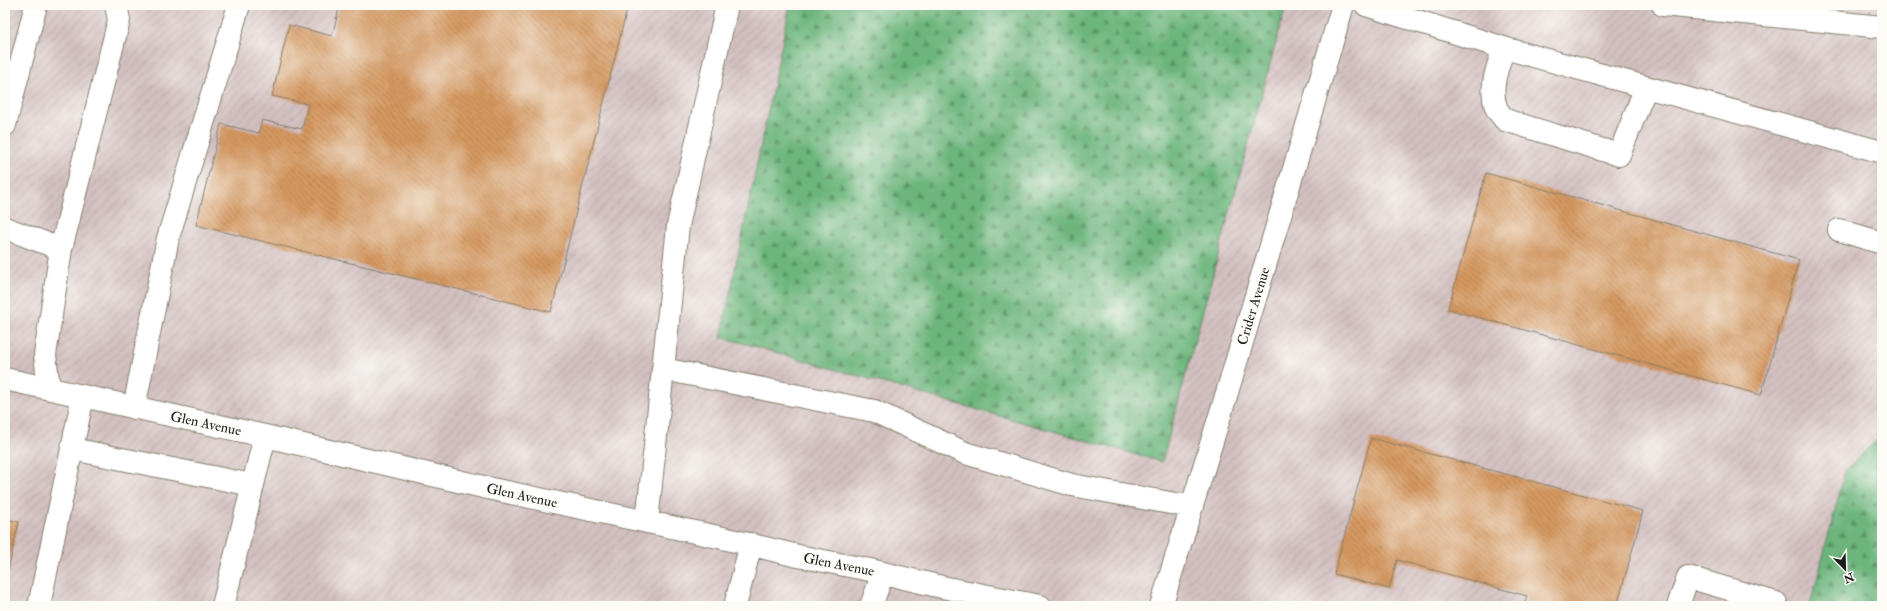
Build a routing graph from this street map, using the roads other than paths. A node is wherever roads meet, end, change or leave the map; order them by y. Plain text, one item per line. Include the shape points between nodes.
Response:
1 (36, 5) edge
2 (116, 5) edge
3 (239, 5) edge
4 (727, 5) edge
5 (1343, 5) edge
6 (1366, 5) edge
7 (1663, 5) edge
8 (1882, 26) edge
9 (1504, 48) junction
10 (1646, 87) junction
11 (5, 125) edge
12 (1882, 152) edge
13 (5, 228) edge
14 (1839, 230) dead end
15 (1882, 244) edge
16 (61, 249) junction
17 (663, 369) junction
18 (5, 379) edge
19 (49, 388) junction
20 (83, 396) junction
21 (134, 408) junction
22 (265, 436) junction
23 (72, 449) junction
24 (252, 485) junction
25 (1192, 507) junction
26 (647, 522) junction
27 (751, 544) junction
28 (883, 573) junction
29 (38, 606) edge
30 (224, 606) edge
31 (734, 606) edge
32 (871, 606) edge
33 (1040, 606) edge
34 (1161, 606) edge
35 (1678, 606) edge
36 (1775, 606) edge

1 - 11 street
2 - 16 street via 119,20
3 - 21 street via 168,238
4 - 17 street via 678,226
5 - 25 street, Crider Avenue
6 - 9 street
7 - 8 street
9 - 10 street
9 - 10 street via 1496,71 1493,92 1496,108 1505,120 1619,155
10 - 12 street
13 - 16 street
14 - 15 street
16 - 19 street via 45,354
17 - 25 street via 874,411 965,453 1072,485
17 - 26 street
18 - 19 street, Glen Avenue
19 - 20 street, Glen Avenue
20 - 21 street, Glen Avenue
20 - 23 street
21 - 22 street, Glen Avenue
22 - 24 street
22 - 26 street, Glen Avenue
23 - 24 street
23 - 29 street
24 - 30 street
25 - 34 street, Crider Avenue
26 - 27 street, Glen Avenue
27 - 28 street, Glen Avenue
27 - 31 street
28 - 32 street
28 - 33 street, Glen Avenue
35 - 36 street via 1688,577 1776,603

